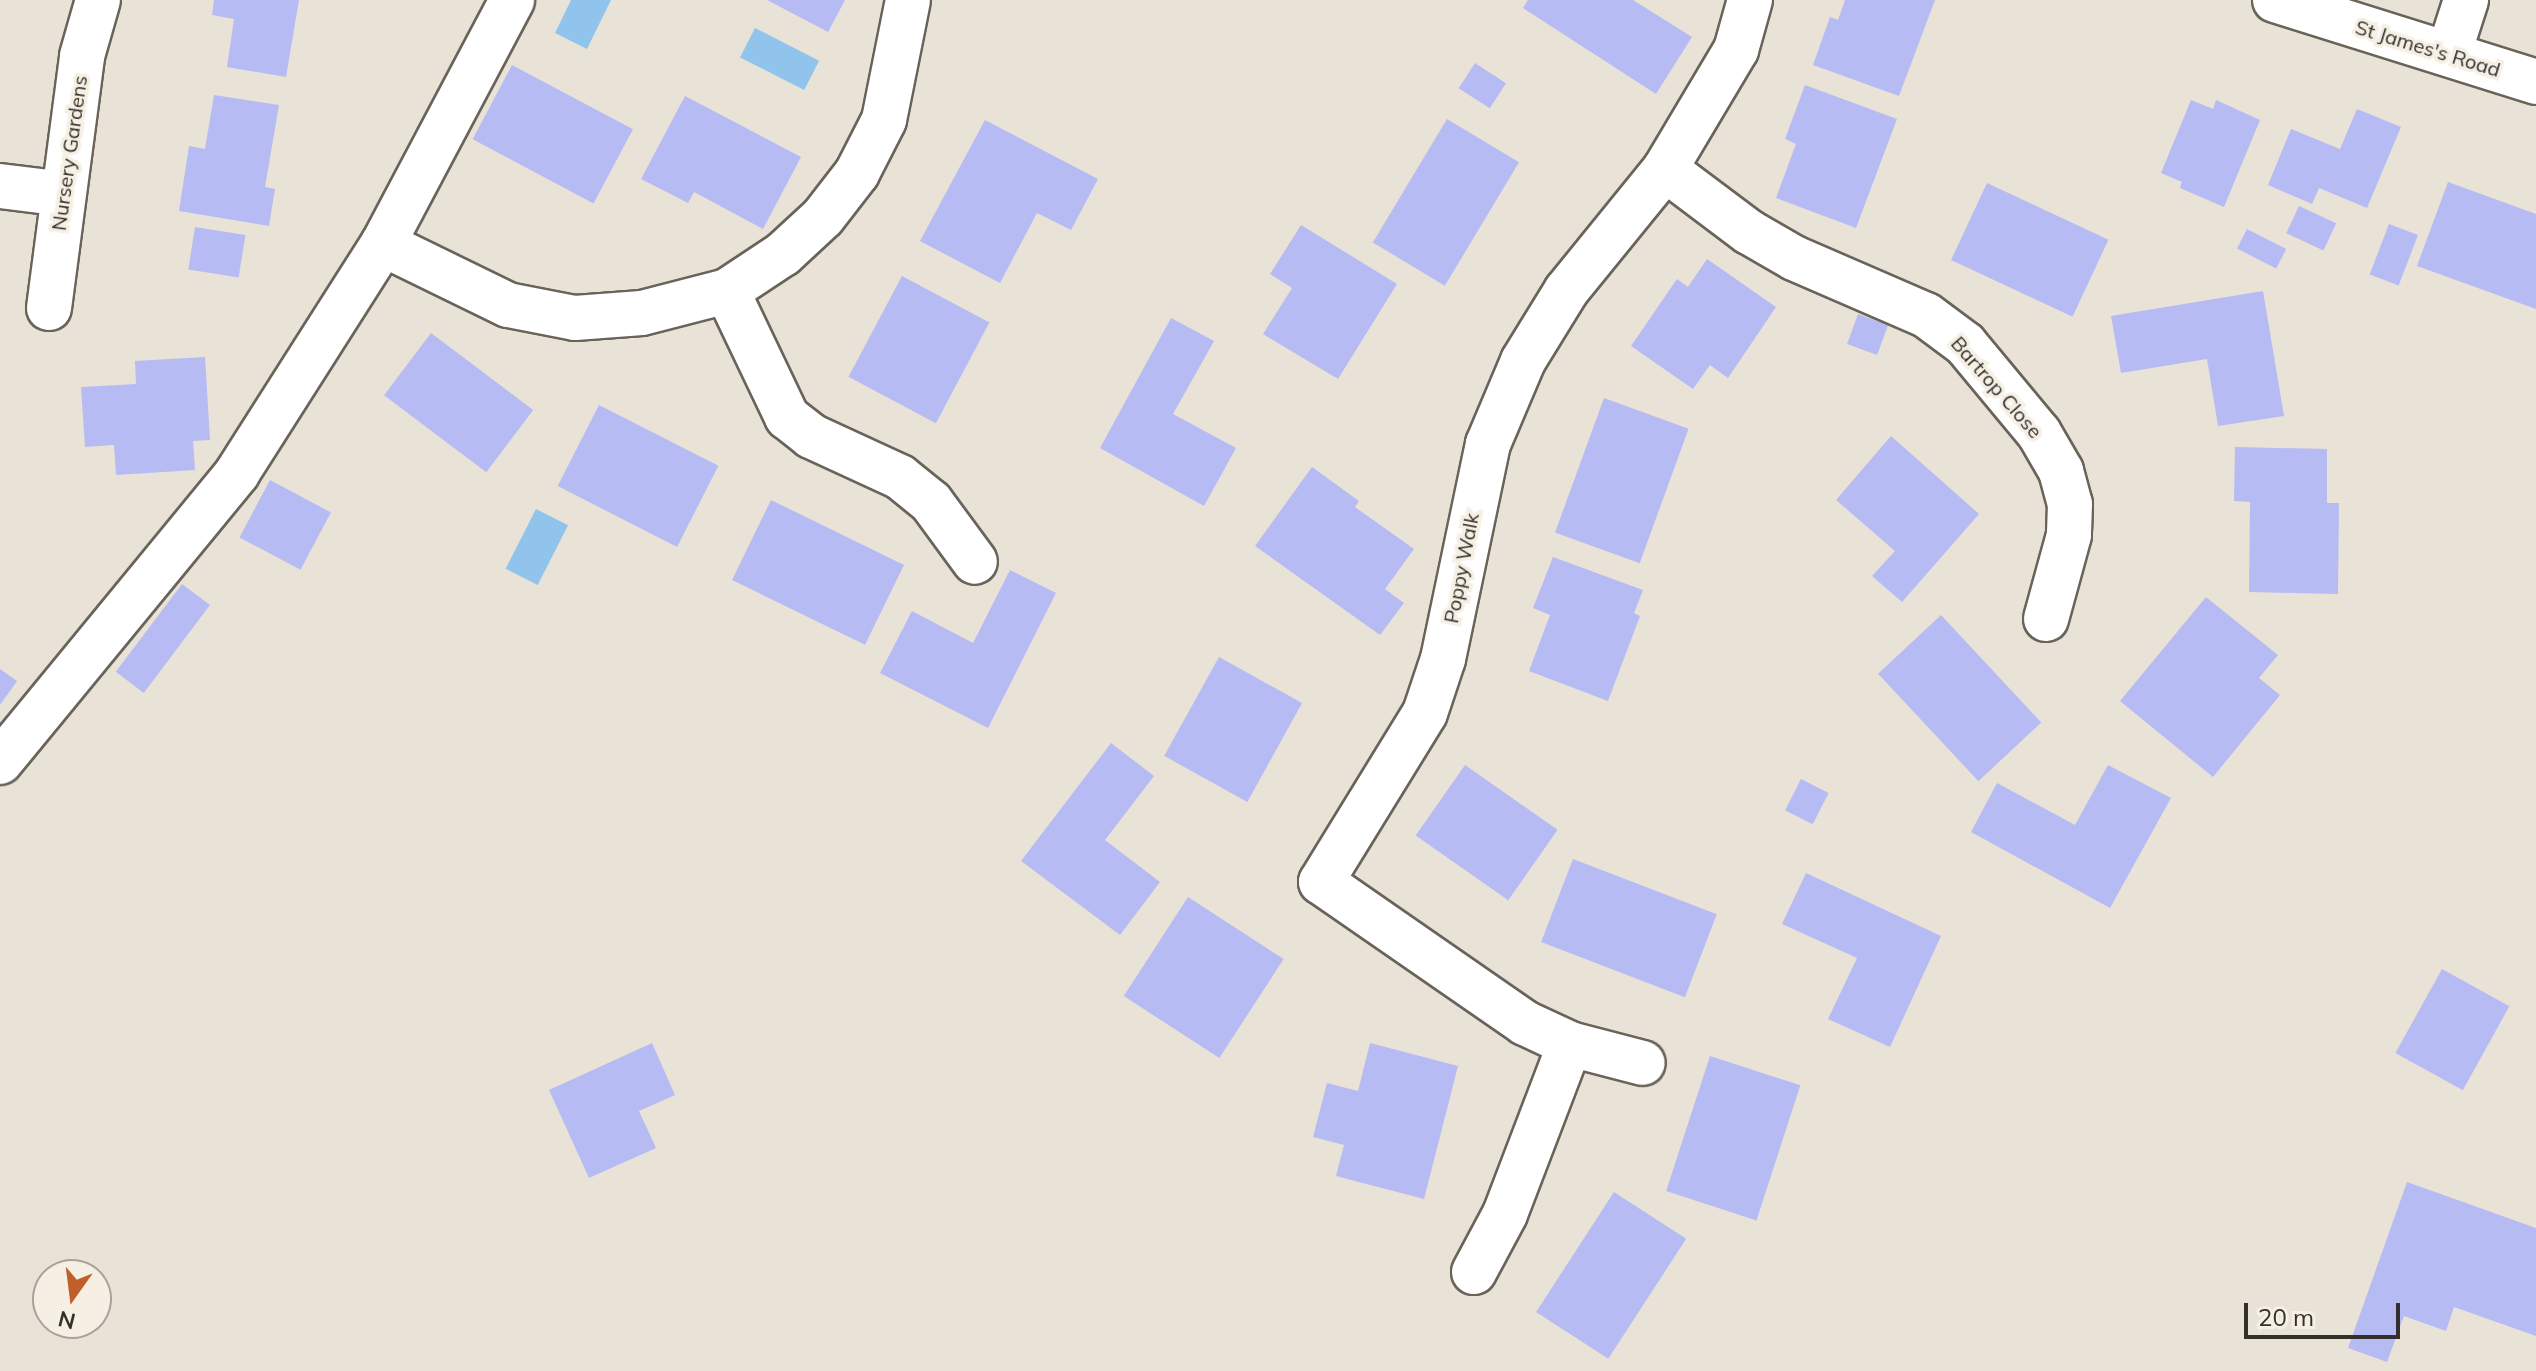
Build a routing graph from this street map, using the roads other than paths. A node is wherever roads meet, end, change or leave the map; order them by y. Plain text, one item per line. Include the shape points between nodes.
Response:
1 (98, 0) edge
2 (512, 0) edge
3 (908, 0) edge
4 (1750, 0) edge
5 (2275, 0) edge
6 (2466, 0) edge
7 (2449, 53) junction
8 (2536, 82) edge
9 (1665, 169) junction
10 (0, 186) edge
11 (64, 194) junction
12 (383, 244) junction
13 (727, 291) junction
14 (49, 308) dead end
15 (975, 562) dead end
16 (2046, 619) dead end
17 (0, 762) edge
18 (1570, 1044) junction
19 (1643, 1063) dead end
20 (1474, 1272) dead end

1 - 11 street, Nursery Gardens via 82,56
2 - 12 street
3 - 13 street via 884,120 857,173 823,217 783,254
4 - 9 street, Poppy Walk via 1736,50
5 - 7 street, St James's Road
6 - 7 street
7 - 8 street, St James's Road
9 - 16 street, Bartrop Close via 1749,232 1794,258 1913,308 1965,344 2039,433 2061,471 2070,504 2069,535
9 - 18 street, Poppy Walk via 1566,291 1523,361 1488,444 1443,659 1425,713 1321,882 1525,1023
10 - 11 street
11 - 14 street, Nursery Gardens
12 - 13 street via 508,305 575,318 642,313
12 - 17 street via 237,473
13 - 15 street via 787,417 811,436 900,477 931,502
18 - 19 street, Poppy Walk
18 - 20 street via 1505,1214

